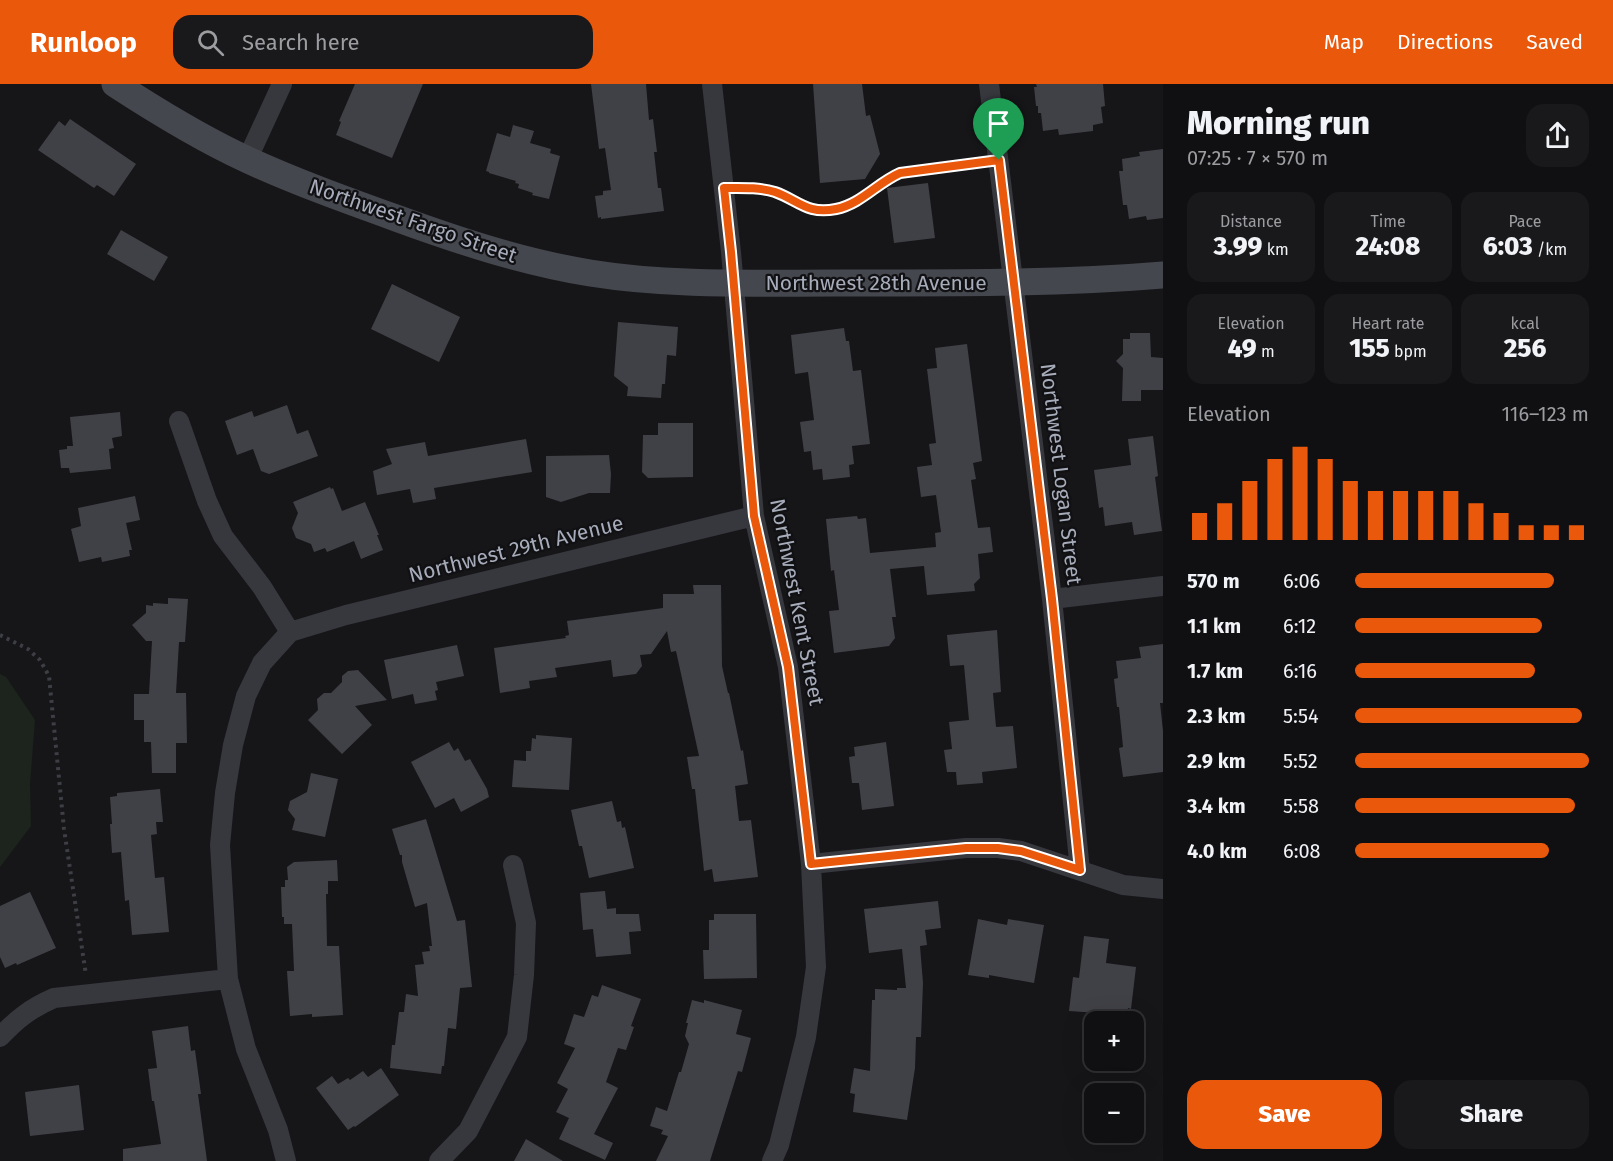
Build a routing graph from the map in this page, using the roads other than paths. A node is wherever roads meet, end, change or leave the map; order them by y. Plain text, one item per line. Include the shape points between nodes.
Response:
1 (116, 84) edge
2 (282, 84) edge
3 (712, 84) edge
4 (990, 84) edge
5 (247, 160) junction
6 (999, 160) junction
7 (724, 188) junction
8 (1163, 275) edge
9 (734, 283) junction
10 (1013, 283) junction
11 (179, 421) dead end
12 (754, 516) junction
13 (1163, 586) edge
14 (1052, 599) junction
15 (290, 632) junction
16 (811, 864) junction
17 (513, 865) dead end
18 (1080, 870) junction
19 (1163, 889) edge
20 (228, 979) junction
21 (0, 1037) edge
22 (286, 1161) edge
23 (439, 1161) edge
24 (772, 1161) edge

1 - 5 street, Northwest Fargo Street via 156,111
2 - 5 street
3 - 7 street, Northwest Kent Street
4 - 6 street, Northwest Logan Street
5 - 9 street, Northwest Fargo Street via 319,190 523,260 654,280
6 - 7 lane via 900,173 856,202 836,209 813,211 754,187
6 - 10 street, Northwest Logan Street
7 - 9 street, Northwest Kent Street
8 - 10 street, Northwest 28th Avenue
9 - 10 street, Northwest 28th Avenue
9 - 12 street, Northwest Kent Street
10 - 14 street, Northwest Logan Street
11 - 15 street via 223,536 262,586
12 - 15 street, Northwest 29th Avenue
12 - 16 street, Northwest Kent Street via 788,667
13 - 14 street
14 - 18 street, Northwest Logan Street
15 - 20 street via 262,663 246,696 233,745 220,845
16 - 18 street via 998,848 1021,851
16 - 24 street, Northwest Kent Street via 816,967 806,1037
17 - 23 street via 526,923 517,1037 468,1131
18 - 19 street via 1123,885
20 - 21 street via 54,998 20,1017
20 - 22 street via 246,1049

